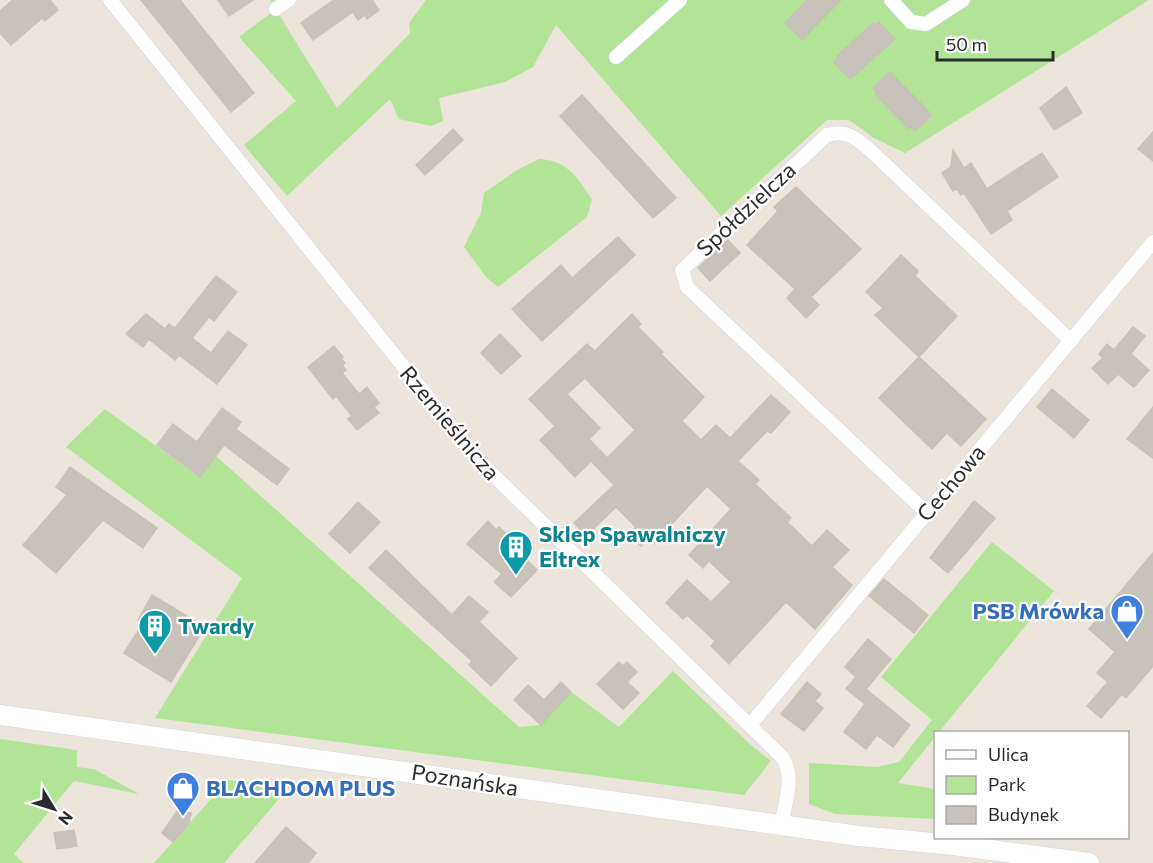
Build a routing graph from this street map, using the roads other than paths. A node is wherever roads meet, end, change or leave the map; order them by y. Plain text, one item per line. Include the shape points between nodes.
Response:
1 (110, 0) edge
2 (290, 0) edge
3 (680, 0) edge
4 (891, 0) edge
5 (963, 0) edge
6 (276, 9) dead end
7 (616, 57) dead end
8 (1153, 242) edge
9 (1071, 341) junction
10 (927, 513) junction
11 (0, 715) edge
12 (750, 725) junction
13 (781, 825) junction
14 (1089, 863) edge

1 - 12 street, Rzemieślnicza via 479,461
2 - 6 street
3 - 7 street
4 - 5 street via 911,22 926,24
8 - 9 street, Cechowa
9 - 10 street, Cechowa
9 - 10 street, Spółdzielcza via 870,150 854,136 838,132 827,135 682,270 687,287
10 - 12 street, Cechowa
11 - 13 main road, Poznańska
12 - 13 street, Rzemieślnicza via 789,768
13 - 14 main road, Poznańska

